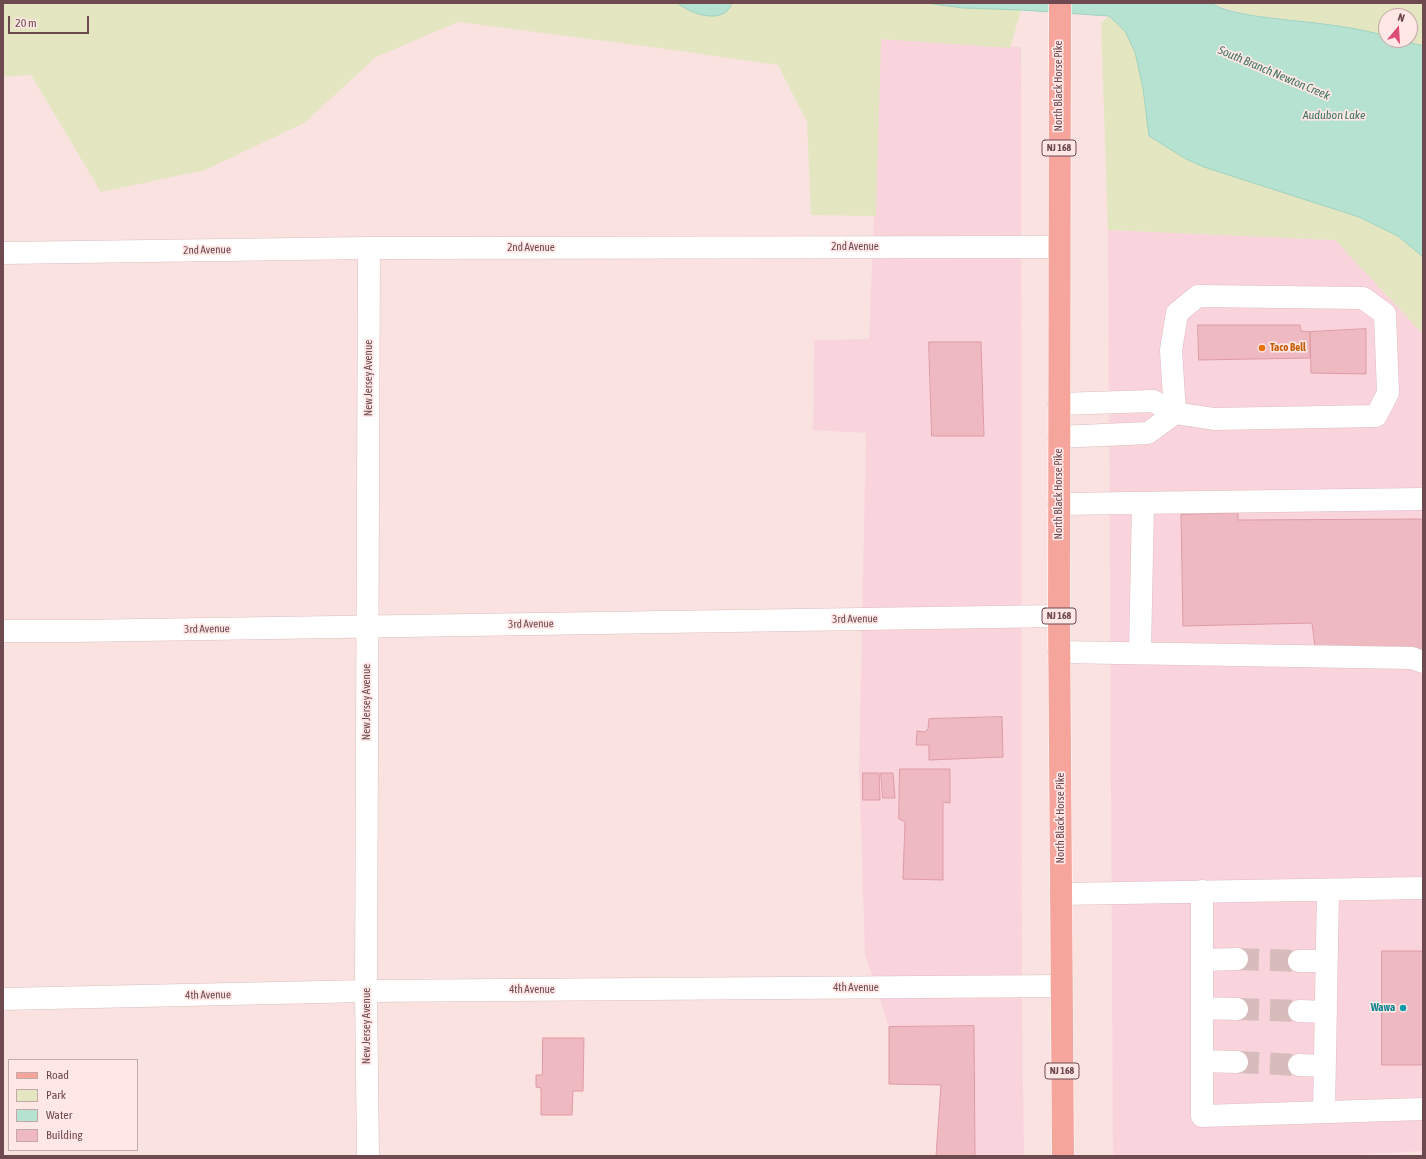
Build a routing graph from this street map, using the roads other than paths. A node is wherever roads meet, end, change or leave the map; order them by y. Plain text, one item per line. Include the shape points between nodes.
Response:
1 (1060, 4) edge
2 (1060, 247) junction
3 (369, 248) junction
4 (3, 253) edge
5 (1060, 404) junction
6 (1175, 414) junction
7 (1060, 437) junction
8 (1423, 499) edge
9 (1143, 503) junction
10 (1059, 504) junction
11 (1059, 616) junction
12 (368, 626) junction
13 (3, 630) edge
14 (1060, 652) junction
15 (1140, 653) junction
16 (1423, 662) edge
17 (1423, 888) edge
18 (1328, 890) junction
19 (1202, 891) junction
20 (1061, 894) junction
21 (1237, 959) tunnel mouth
22 (1202, 960) junction
23 (1298, 961) tunnel mouth
24 (1326, 961) junction
25 (1061, 986) junction
26 (366, 991) junction
27 (3, 999) edge
28 (1202, 1008) junction
29 (1237, 1009) tunnel mouth
30 (1299, 1011) tunnel mouth
31 (1326, 1012) junction
32 (1202, 1061) junction
33 (1237, 1062) tunnel mouth
34 (1299, 1065) tunnel mouth
35 (1324, 1066) junction
36 (1423, 1109) edge
37 (1324, 1112) junction
38 (368, 1156) edge
39 (1062, 1156) edge

1 - 2 main road, North Black Horse Pike / NJ 168
2 - 3 street, 2nd Avenue
2 - 5 main road, North Black Horse Pike / NJ 168
3 - 4 street, 2nd Avenue
3 - 12 street, New Jersey Avenue
5 - 6 street via 1153,401
5 - 7 main road, North Black Horse Pike / NJ 168
6 - 6 street via 1171,350 1176,313 1198,296 1364,298 1384,314 1388,394 1376,416 1214,419
6 - 7 street via 1148,433
7 - 10 main road, North Black Horse Pike / NJ 168
8 - 9 street
9 - 10 street
9 - 15 street
10 - 11 main road, North Black Horse Pike / NJ 168
11 - 12 street, 3rd Avenue
11 - 14 main road, North Black Horse Pike / NJ 168
12 - 13 street, 3rd Avenue
12 - 26 street, New Jersey Avenue
14 - 15 street
14 - 20 main road, North Black Horse Pike / NJ 168
15 - 16 street via 1412,658
17 - 18 street
18 - 19 street
18 - 24 street
19 - 20 street
19 - 22 street
20 - 25 main road, North Black Horse Pike / NJ 168
21 - 22 street
22 - 28 street
23 - 24 street
24 - 31 street
25 - 26 street, 4th Avenue
25 - 39 main road, NJ 168
26 - 27 street, 4th Avenue
26 - 38 street, New Jersey Avenue
28 - 29 street
28 - 32 street
30 - 31 street
31 - 35 street
32 - 33 street
32 - 37 street via 1202,1116
34 - 35 street
35 - 37 street
36 - 37 street

